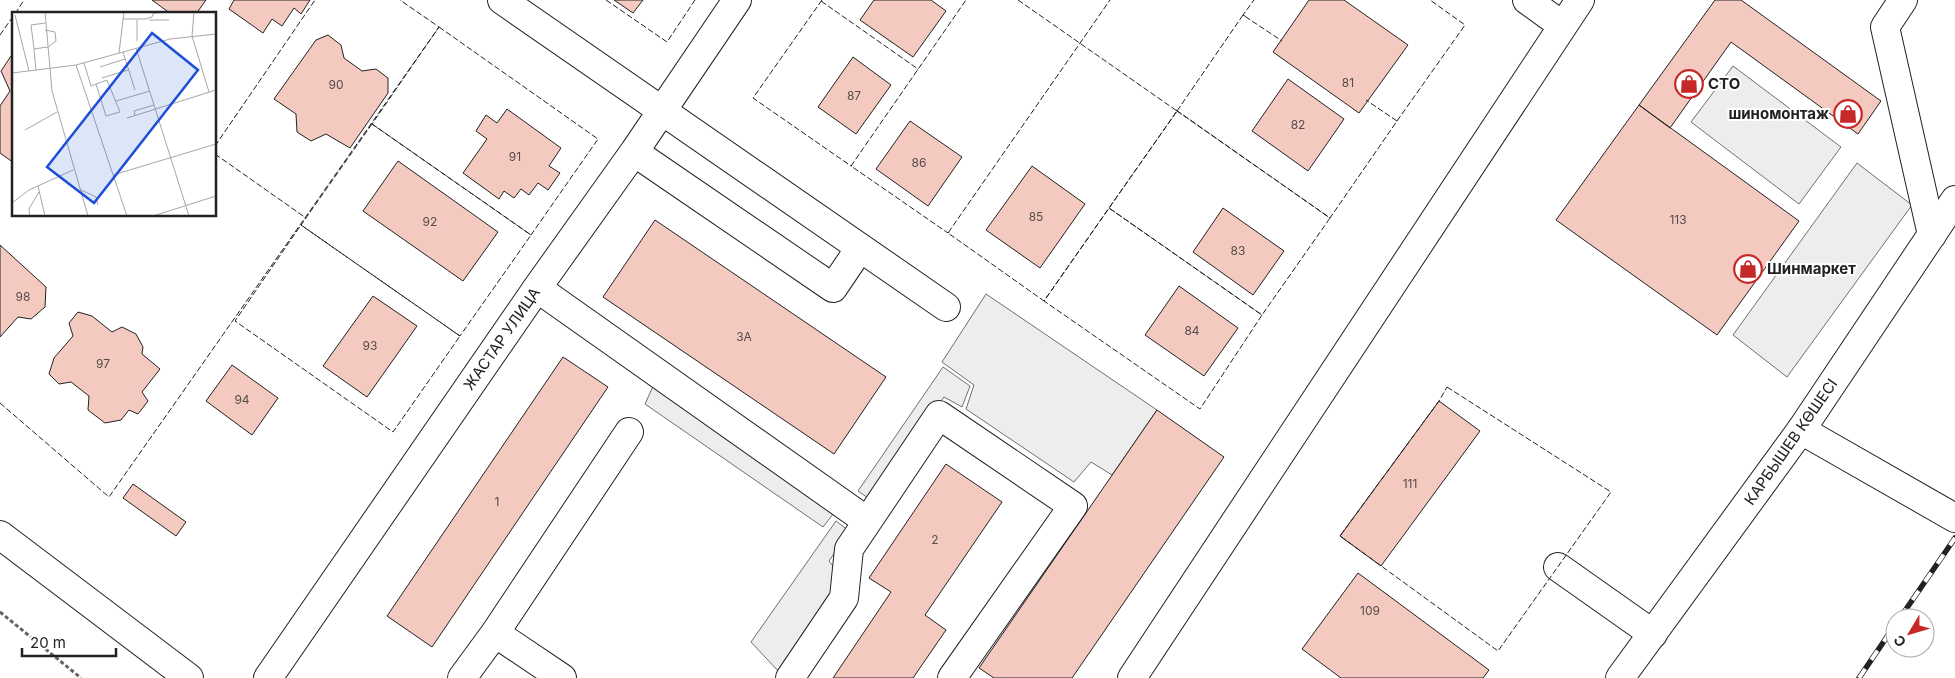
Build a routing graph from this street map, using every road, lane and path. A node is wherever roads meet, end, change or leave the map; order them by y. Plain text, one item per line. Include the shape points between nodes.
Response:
1 (502, 0) edge
2 (737, 0) edge
3 (1527, 0) edge
4 (1580, 0) edge
5 (1903, 0) edge
6 (1563, 26) junction
7 (661, 110) junction
8 (634, 152) junction
9 (1955, 200) edge
10 (1932, 235) junction
11 (860, 248) junction
12 (538, 288) junction
13 (946, 307) dead end
14 (1801, 430) junction
15 (629, 432) dead end
16 (1955, 518) edge
17 (867, 521) junction
18 (0, 535) edge
19 (1558, 567) dead end
20 (0, 612) edge
21 (496, 633) junction
22 (1653, 634) junction
23 (81, 678) edge
24 (189, 678) edge
25 (268, 678) edge
26 (462, 678) edge
27 (562, 678) edge
28 (790, 678) edge
29 (952, 678) edge
30 (1132, 678) edge
31 (1620, 678) edge

1 - 7 street
2 - 7 street, ЖАСТАР УЛИЦА
3 - 6 street
4 - 6 street
5 - 10 street via 1885,26
6 - 30 street
7 - 8 street, ЖАСТАР УЛИЦА
7 - 11 street
8 - 11 street via 833,288
8 - 12 street, ЖАСТАР УЛИЦА
9 - 10 street, КАРБЫШЕВ КӨШЕСІ
10 - 14 street, КАРБЫШЕВ КӨШЕСІ
11 - 13 street
12 - 17 street
12 - 25 street, ЖАСТАР УЛИЦА
14 - 16 street
14 - 22 street, КАРБЫШЕВ КӨШЕСІ
15 - 21 street
17 - 28 street via 848,548 844,598
17 - 29 street via 939,415 1073,506
18 - 24 street
19 - 22 street
20 - 23 path
21 - 26 street
21 - 27 street
22 - 31 street, КАРБЫШЕВ КӨШЕСІ

